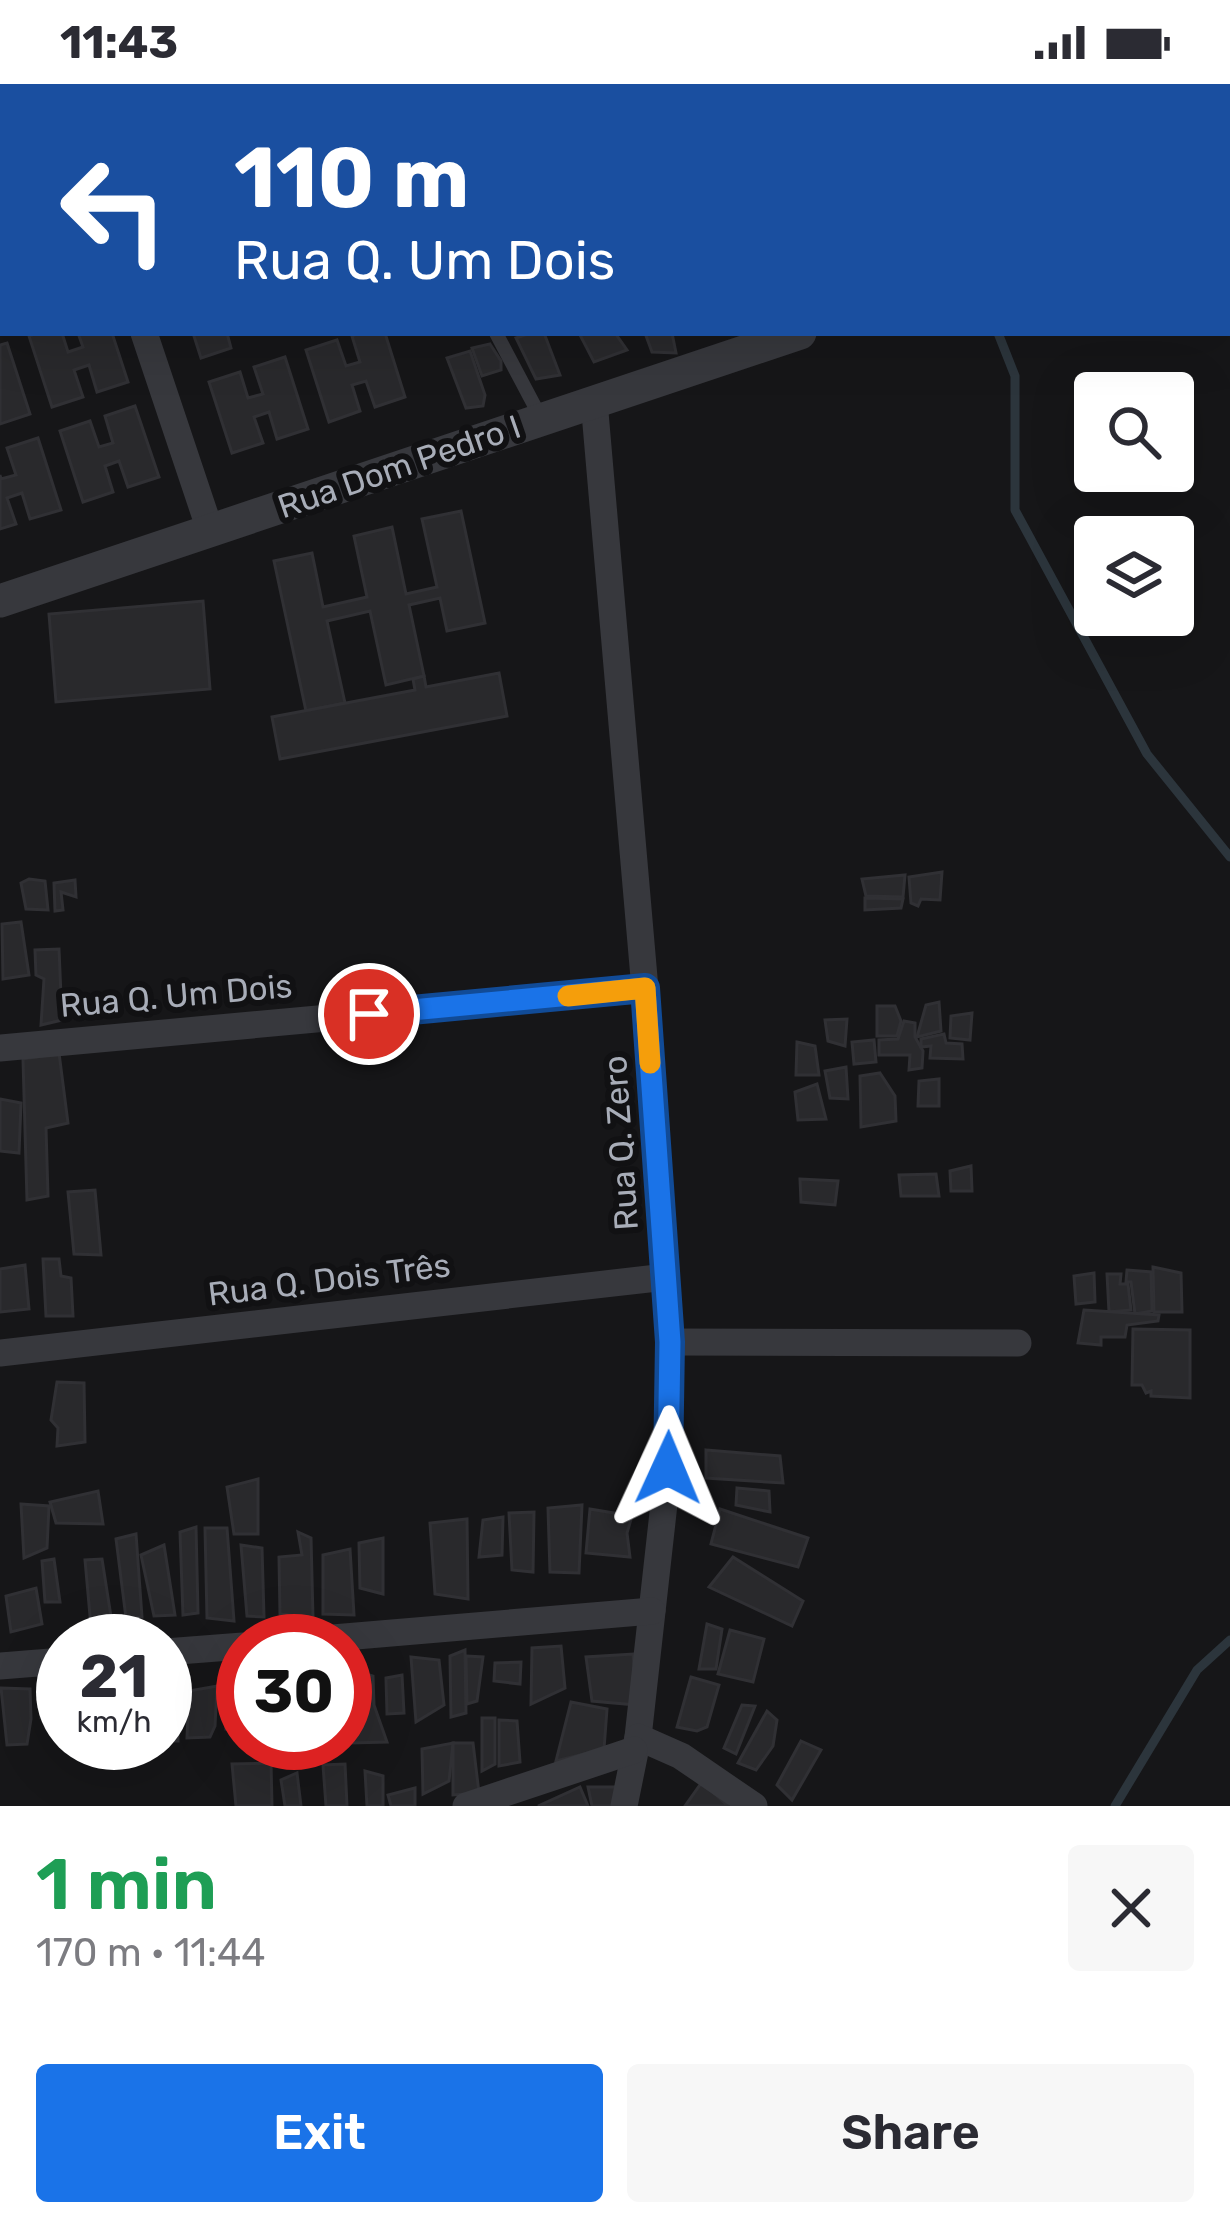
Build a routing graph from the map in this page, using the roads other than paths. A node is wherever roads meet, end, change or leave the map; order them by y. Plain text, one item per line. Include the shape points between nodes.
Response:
1 (145, 336) edge
2 (498, 336) edge
3 (791, 336) edge
4 (594, 401) junction
5 (542, 418) junction
6 (210, 530) junction
7 (0, 601) edge
8 (645, 988) junction
9 (0, 1048) edge
10 (666, 1277) junction
11 (670, 1342) junction
12 (1018, 1343) dead end
13 (0, 1353) edge
14 (652, 1611) junction
15 (372, 1635) edge
16 (36, 1663) edge
17 (0, 1666) edge
18 (636, 1744) junction
19 (466, 1806) edge
20 (624, 1806) edge
21 (754, 1806) edge

1 - 6 street
2 - 5 lane
3 - 4 street, Rua Dom Pedro I
4 - 5 street, Rua Dom Pedro I
4 - 8 street, Rua Q. Zero
5 - 6 street, Rua Dom Pedro I
6 - 7 street, Rua Dom Pedro I
8 - 9 street, Rua Q. Um Dois
8 - 10 street, Rua Q. Zero
10 - 11 street, Rua Q. Zero
10 - 13 street, Rua Q. Dois Três
11 - 12 street
11 - 14 street, Rua Q. Zero via 668,1468
14 - 15 street
14 - 18 street, Rua Q. Zero
16 - 17 street
18 - 19 street
18 - 20 street, Rua Q. Zero
18 - 21 street via 681,1756

